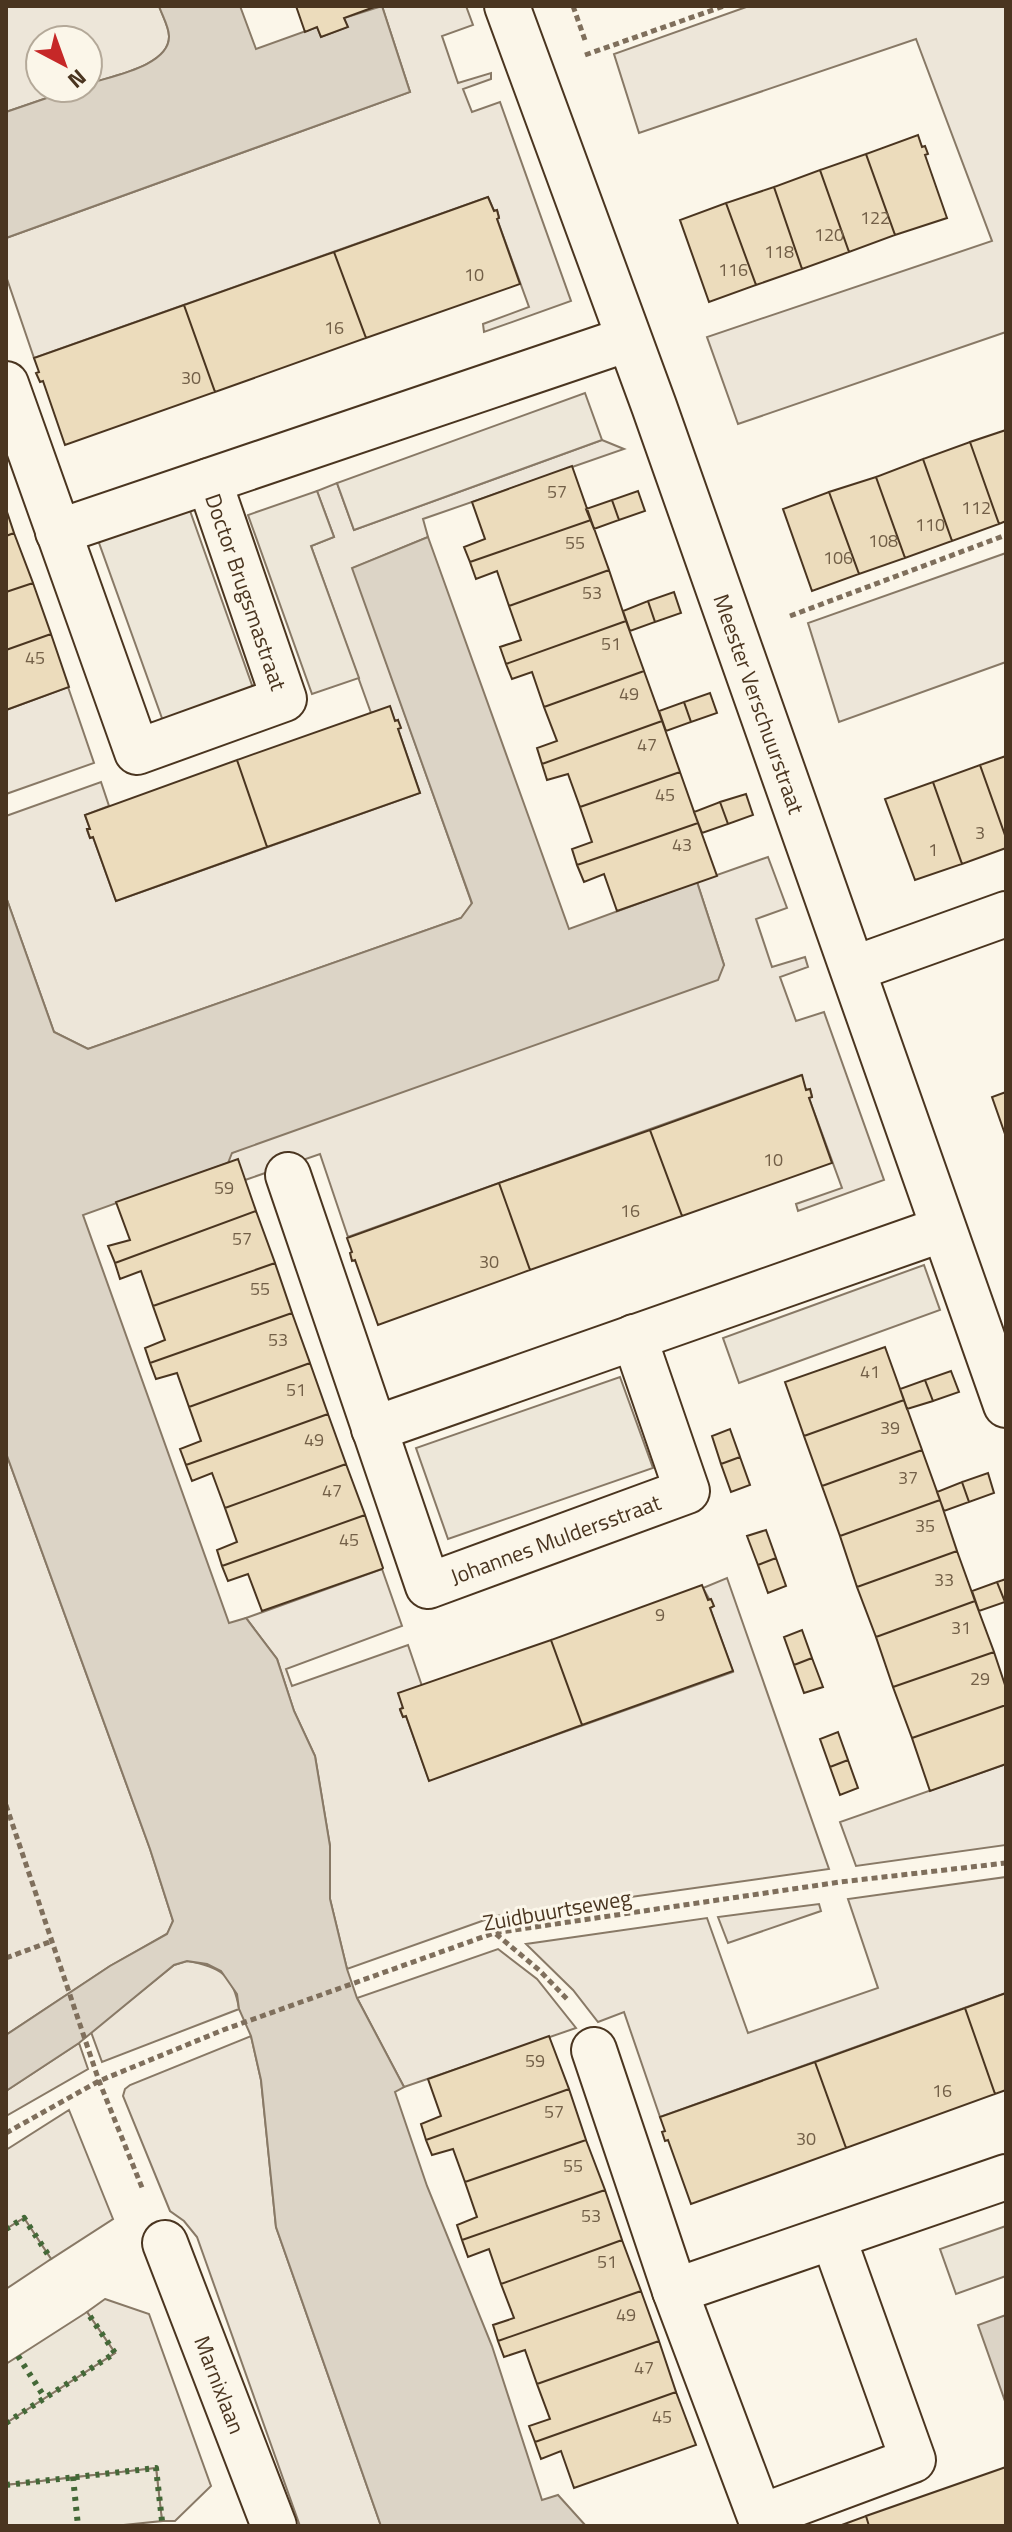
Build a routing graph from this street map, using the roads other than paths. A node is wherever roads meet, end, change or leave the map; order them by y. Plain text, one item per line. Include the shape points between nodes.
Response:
1 (507, 6) edge
2 (628, 339) junction
3 (6, 384) edge
4 (209, 481) junction
5 (58, 532) junction
6 (1006, 914) edge
7 (853, 969) junction
8 (288, 1175) dead end
9 (943, 1229) junction
10 (634, 1337) junction
11 (1006, 1405) edge
12 (374, 1429) junction
13 (594, 2050) road end
14 (1006, 2177) edge
15 (833, 2237) junction
16 (165, 2243) road end
17 (675, 2291) junction
18 (274, 2526) edge

1 - 2 street, Meester Verschuurstraat
2 - 4 street, Doctor Brugsmastraat
2 - 7 street, Meester Verschuurstraat
3 - 5 street, Doctor Brugsmastraat
4 - 5 street, Doctor Brugsmastraat
4 - 5 street, Doctor Brugsmastraat via 284,699 137,752
6 - 7 street
7 - 9 street, Meester Verschuurstraat
8 - 12 street, Johannes Muldersstraat
9 - 10 street
9 - 11 street, Meester Verschuurstraat
10 - 12 street
10 - 12 street, Johannes Muldersstraat via 687,1491 428,1586
13 - 17 street
14 - 15 street
15 - 17 street
15 - 17 street via 913,2460 760,2517
16 - 18 street, Marnixlaan

